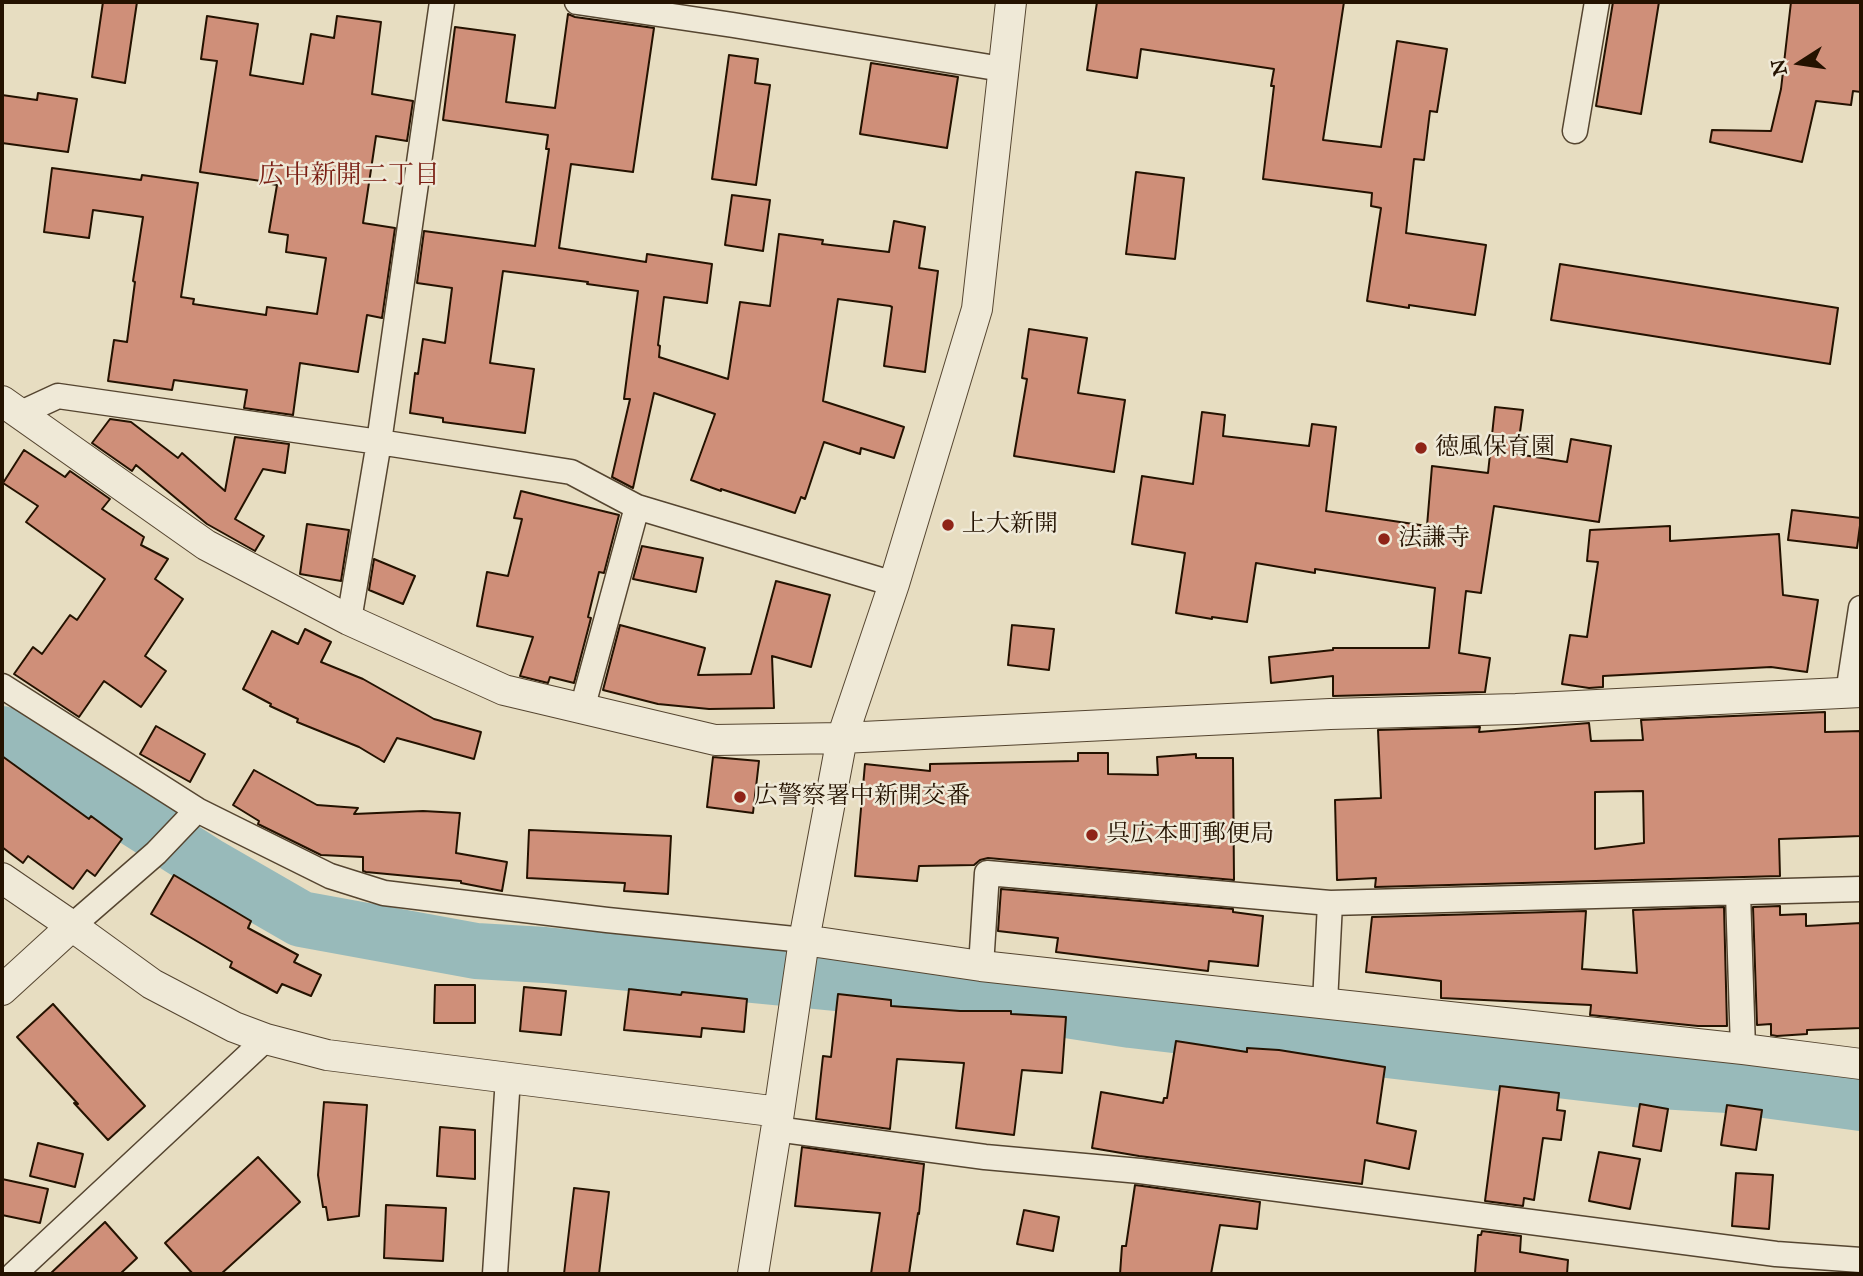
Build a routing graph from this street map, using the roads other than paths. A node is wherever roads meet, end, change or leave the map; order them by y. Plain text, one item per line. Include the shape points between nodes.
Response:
1 (442, 2) edge
2 (577, 2) edge
3 (1011, 2) edge
4 (1597, 2) edge
5 (1002, 69) junction
6 (1575, 131) dead end
7 (10, 408) edge
8 (379, 442) junction
9 (637, 507) junction
10 (894, 584) junction
11 (1861, 608) edge
12 (349, 620) junction
13 (2, 686) edge
14 (1855, 693) edge
15 (582, 709) junction
16 (842, 738) junction
17 (197, 810) junction
18 (2, 878) edge
19 (1861, 889) edge
20 (1738, 893) junction
21 (1330, 903) junction
22 (72, 926) junction
23 (800, 966) junction
24 (981, 966) junction
25 (2, 990) edge
26 (1325, 1003) junction
27 (266, 1039) junction
28 (1743, 1049) junction
29 (1861, 1064) edge
30 (508, 1078) junction
31 (778, 1121) junction
32 (1861, 1260) edge
33 (14, 1274) edge
34 (495, 1274) edge
35 (753, 1274) edge

1 - 8 street
2 - 5 street
3 - 5 street
4 - 6 street
5 - 10 street via 977,309
7 - 8 street via 58,396
7 - 12 street via 206,545
8 - 9 street via 571,472
8 - 12 street
9 - 10 street
9 - 15 street
10 - 16 street
11 - 14 street
12 - 15 street via 505,690
13 - 17 street
14 - 16 street
15 - 16 street via 715,740
16 - 23 street
17 - 22 street via 156,853
17 - 23 street via 330,876 384,893 594,918
18 - 22 street
19 - 20 street
20 - 21 street
20 - 28 street
21 - 24 street via 987,873
21 - 26 street
22 - 25 street
22 - 27 street via 152,984
23 - 24 street
23 - 31 street
24 - 26 street
26 - 28 street
27 - 30 street via 327,1055
27 - 33 street
28 - 29 street
30 - 31 street
30 - 34 street
31 - 32 street via 985,1157 1140,1171 1776,1254
31 - 35 street

